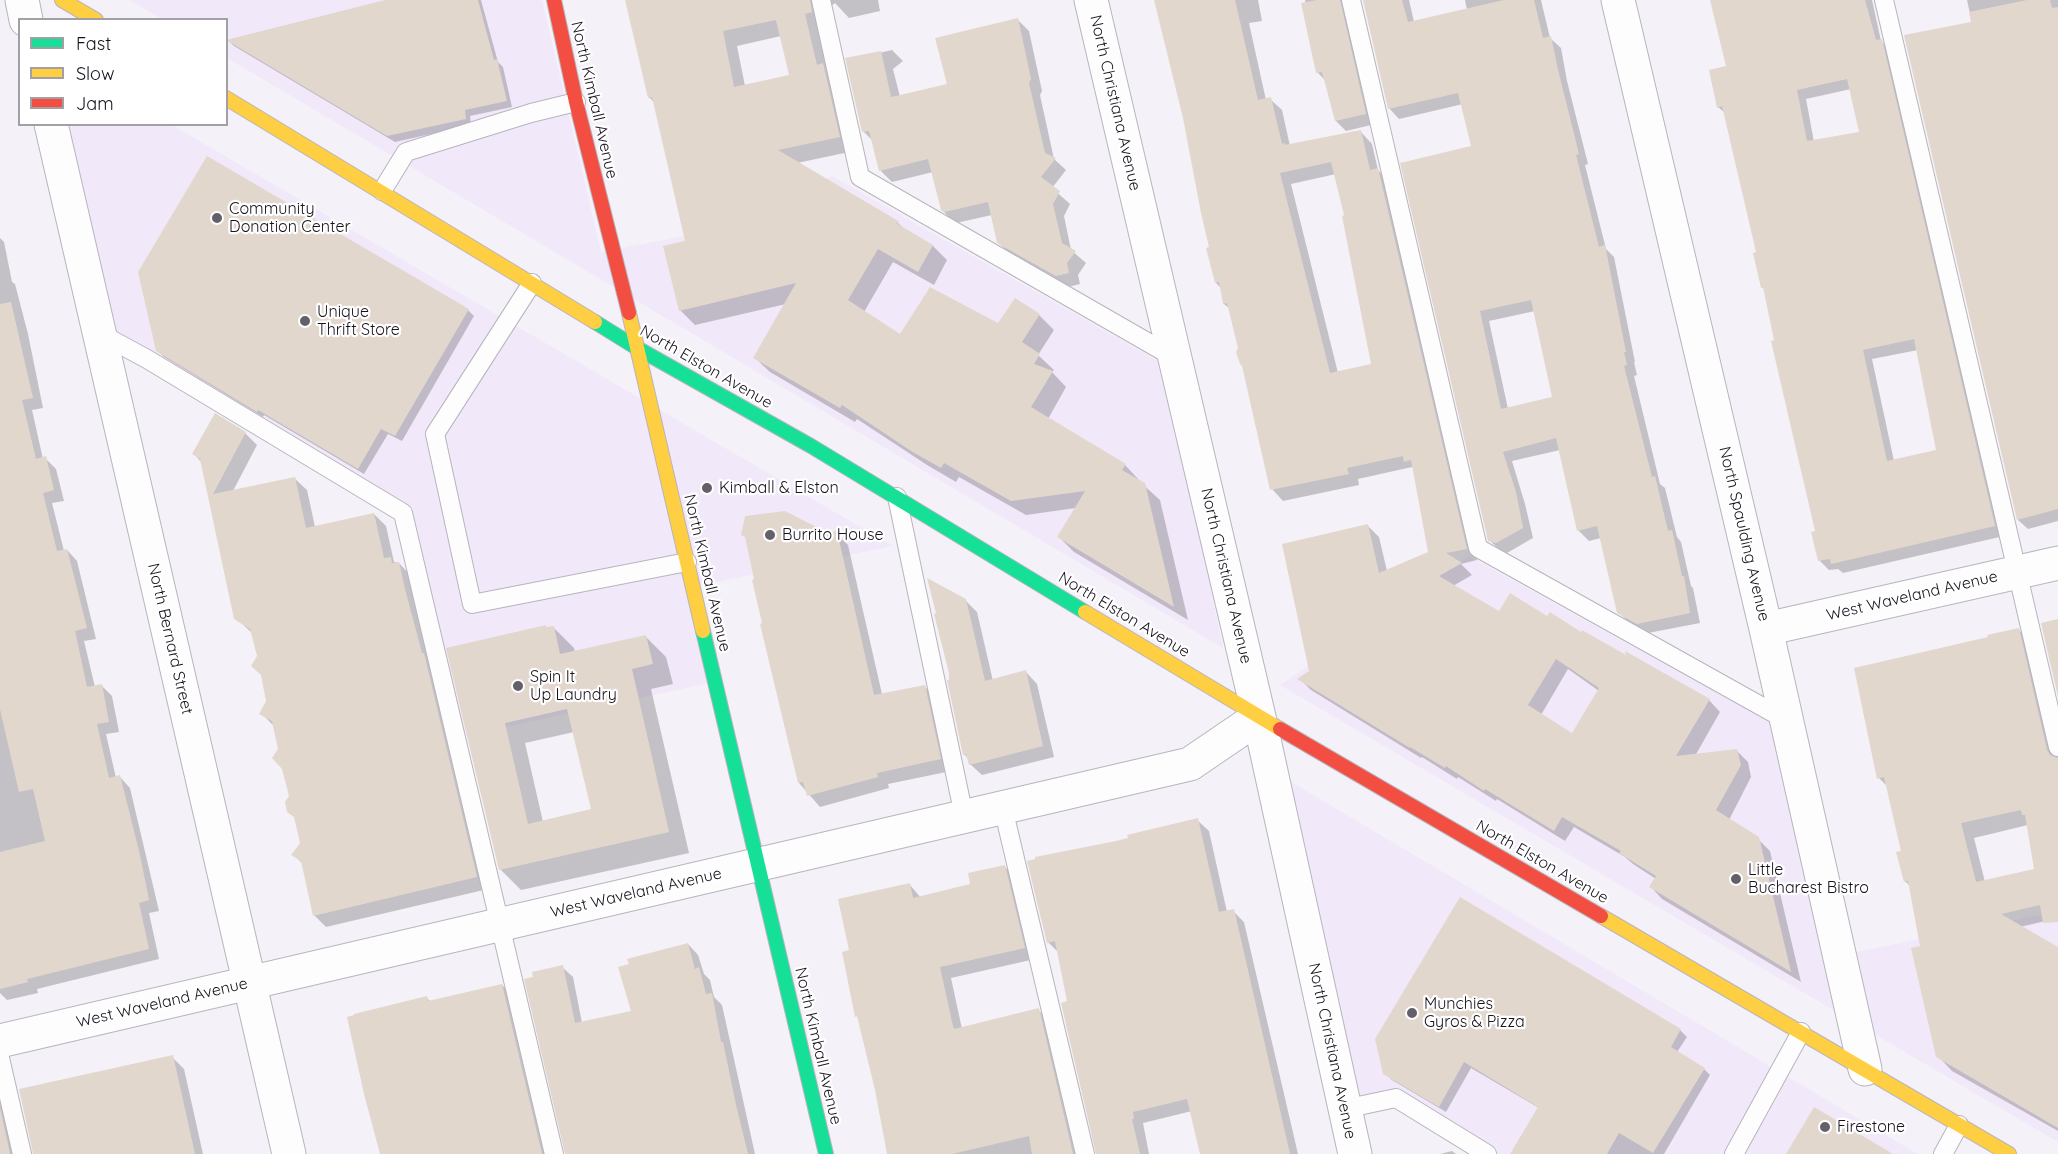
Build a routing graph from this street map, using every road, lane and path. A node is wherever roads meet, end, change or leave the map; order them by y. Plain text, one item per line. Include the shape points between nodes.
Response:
1 (22, 0) edge
2 (62, 0) edge
3 (554, 0) edge
4 (820, 0) edge
5 (1091, 0) edge
6 (1351, 0) edge
7 (1618, 0) edge
8 (1884, 0) edge
9 (26, 18) edge
10 (93, 18) edge
11 (228, 99) edge
12 (576, 102) junction
13 (51, 126) edge
14 (382, 191) junction
15 (532, 283) junction
16 (99, 333) junction
17 (637, 348) junction
18 (1175, 358) junction
19 (897, 497) junction
20 (687, 562) junction
21 (2058, 563) edge
22 (2018, 572) junction
23 (1766, 629) junction
24 (1259, 717) junction
25 (1786, 720) junction
26 (2058, 747) edge
27 (1002, 808) junction
28 (964, 816) junction
29 (758, 864) junction
30 (501, 924) junction
31 (249, 983) junction
32 (1801, 1032) junction
33 (0, 1041) edge
34 (0, 1058) edge
35 (1865, 1069) junction
36 (1344, 1109) junction
37 (1959, 1125) junction
38 (22, 1154) edge
39 (289, 1154) edge
40 (554, 1154) edge
41 (826, 1154) edge
42 (1085, 1154) edge
43 (1354, 1154) edge
44 (1488, 1154) edge
45 (1734, 1154) edge
46 (1943, 1154) edge
47 (2008, 1154) edge

1 - 9 street
2 - 10 main road
3 - 12 main road, North Kimball Avenue
4 - 18 lane via 860,177
5 - 18 street, North Christiana Avenue
6 - 25 lane via 1478,548
7 - 23 street, North Spaulding Avenue
8 - 22 lane
11 - 14 main road, North Elston Avenue
12 - 14 lane via 406,152
12 - 17 main road, North Kimball Avenue
13 - 16 street, North Bernard Street
14 - 15 main road, North Elston Avenue
15 - 17 main road, North Elston Avenue
15 - 20 lane via 435,434 472,604
16 - 30 lane via 403,513
16 - 31 street, North Bernard Street
17 - 19 main road, North Elston Avenue
17 - 20 main road, North Kimball Avenue
18 - 24 street, North Christiana Avenue
19 - 24 main road, North Elston Avenue
19 - 28 lane
20 - 29 main road, North Kimball Avenue
21 - 22 street, West Waveland Avenue
22 - 23 street, West Waveland Avenue
22 - 26 lane
23 - 25 street, North Spaulding Avenue
24 - 27 street, West Waveland Avenue via 1190,764
24 - 32 main road, North Elston Avenue
24 - 36 street, North Christiana Avenue
25 - 35 street, North Spaulding Avenue
27 - 28 street, West Waveland Avenue
27 - 42 lane
28 - 29 street, West Waveland Avenue
29 - 30 street, West Waveland Avenue
29 - 41 main road, North Kimball Avenue
30 - 31 street, West Waveland Avenue
30 - 40 lane
31 - 33 street, West Waveland Avenue
31 - 39 street, North Bernard Street
32 - 35 main road, North Elston Avenue
32 - 45 lane
34 - 38 lane
35 - 37 main road, North Elston Avenue
36 - 43 street, North Christiana Avenue
36 - 44 lane via 1396,1098
37 - 46 lane
37 - 47 main road, North Elston Avenue

